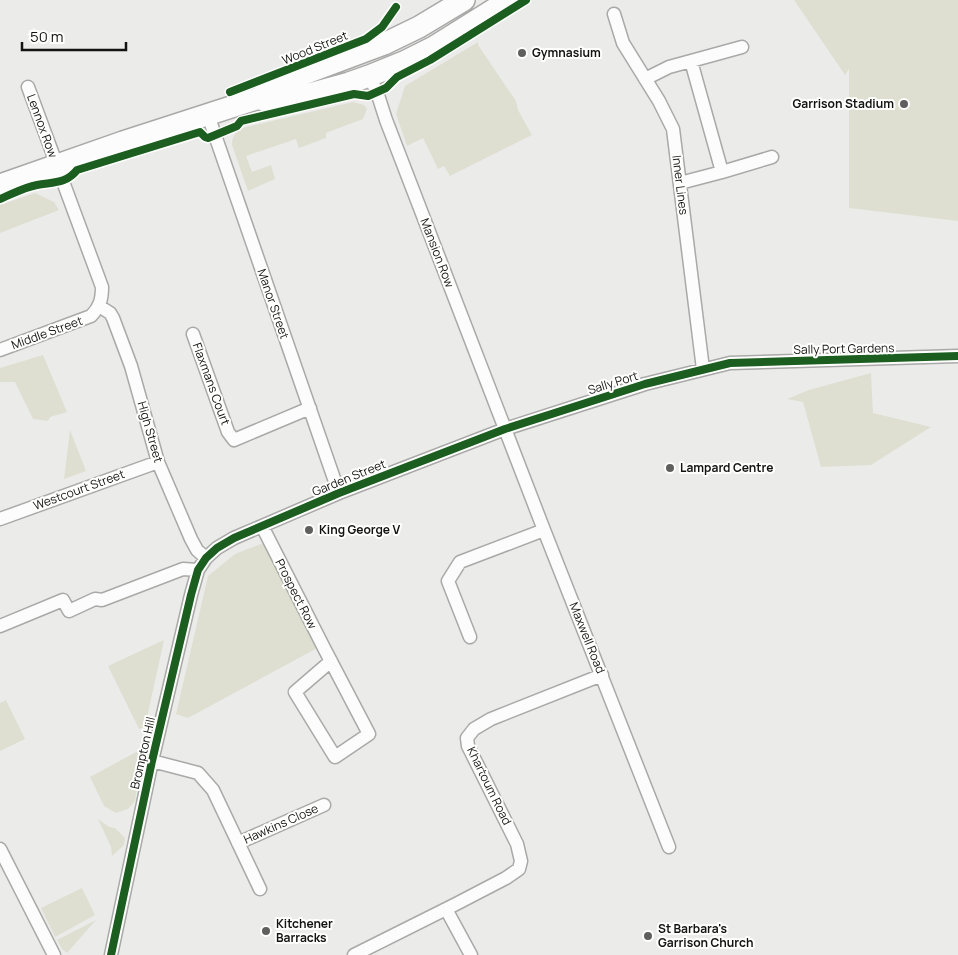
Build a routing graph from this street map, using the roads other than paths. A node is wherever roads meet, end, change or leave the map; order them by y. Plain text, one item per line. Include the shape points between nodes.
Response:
1 (464, 0) edge
2 (509, 0) edge
3 (614, 14) dead end
4 (436, 17) junction
5 (450, 38) junction
6 (742, 47) dead end
7 (360, 54) junction
8 (691, 61) junction
9 (369, 76) junction
10 (645, 79) junction
11 (28, 88) dead end
12 (260, 98) junction
13 (208, 115) junction
14 (772, 157) dead end
15 (56, 165) junction
16 (722, 172) junction
17 (680, 183) junction
18 (0, 185) edge
19 (99, 306) junction
20 (193, 334) dead end
21 (0, 350) edge
22 (958, 356) edge
23 (730, 363) joint
24 (703, 368) junction
25 (310, 408) junction
26 (505, 429) junction
27 (158, 462) junction
28 (339, 493) junction
29 (0, 518) edge
30 (262, 526) junction
31 (544, 530) junction
32 (206, 558) junction
33 (198, 570) junction
34 (0, 626) edge
35 (470, 637) dead end
36 (331, 661) junction
37 (602, 675) junction
38 (152, 761) junction
39 (324, 805) dead end
40 (238, 843) junction
41 (669, 847) dead end
42 (0, 849) edge
43 (260, 889) dead end
44 (446, 909) junction
45 (54, 955) edge
46 (111, 955) edge
47 (354, 955) edge
48 (471, 955) edge

1 - 4 main road, Wood Street
2 - 5 main road, Wood Street
3 - 10 street, Inner Lines via 624,43
4 - 5 main road
4 - 7 main road, Wood Street
5 - 9 main road, Wood Street
6 - 8 street
7 - 9 main road
7 - 12 main road, Wood Street via 277,84
8 - 10 street
8 - 16 street
9 - 12 main road, Wood Street via 273,104
9 - 26 street, Mansion Row
10 - 17 street, Inner Lines via 673,129
11 - 15 street, Lennox Row
12 - 13 main road, Wood Street
13 - 15 main road, Wood Street
13 - 25 street, Manor Street
14 - 16 street
15 - 18 main road, Wood Street
15 - 19 street via 102,287
16 - 17 street
17 - 24 street, Inner Lines
19 - 21 street, Middle Street via 82,321
19 - 27 street, High Street via 112,316 131,366
20 - 25 street, Flaxmans Court via 228,432 234,440
22 - 23 street, Sally Port Gardens
23 - 24 street, Sally Port
24 - 26 street, Sally Port
25 - 28 street, Manor Street
26 - 28 street, Garden Street
26 - 31 street, Maxwell Road
27 - 29 street, Westcourt Street
27 - 32 street, High Street via 191,539
28 - 30 street, Garden Street
30 - 32 street, Garden Street via 234,538
30 - 36 street, Prospect Row
31 - 35 street via 460,562 448,581
31 - 37 street, Maxwell Road
32 - 33 street, Brompton Hill
33 - 34 street via 183,569 102,600 95,599 70,611 63,600
33 - 38 street, Brompton Hill
36 - 36 street, Prospect Row via 295,692 335,757 369,734
37 - 41 street, Maxwell Road
37 - 44 street, Khartoum Road via 491,719 468,736 468,746 517,844 520,869
38 - 40 street, Hawkins Close via 198,774 213,790
38 - 46 street, Brompton Hill
39 - 40 street, Hawkins Close
40 - 43 street, Hawkins Close
42 - 45 street
44 - 47 street, Khartoum Road
44 - 48 street

